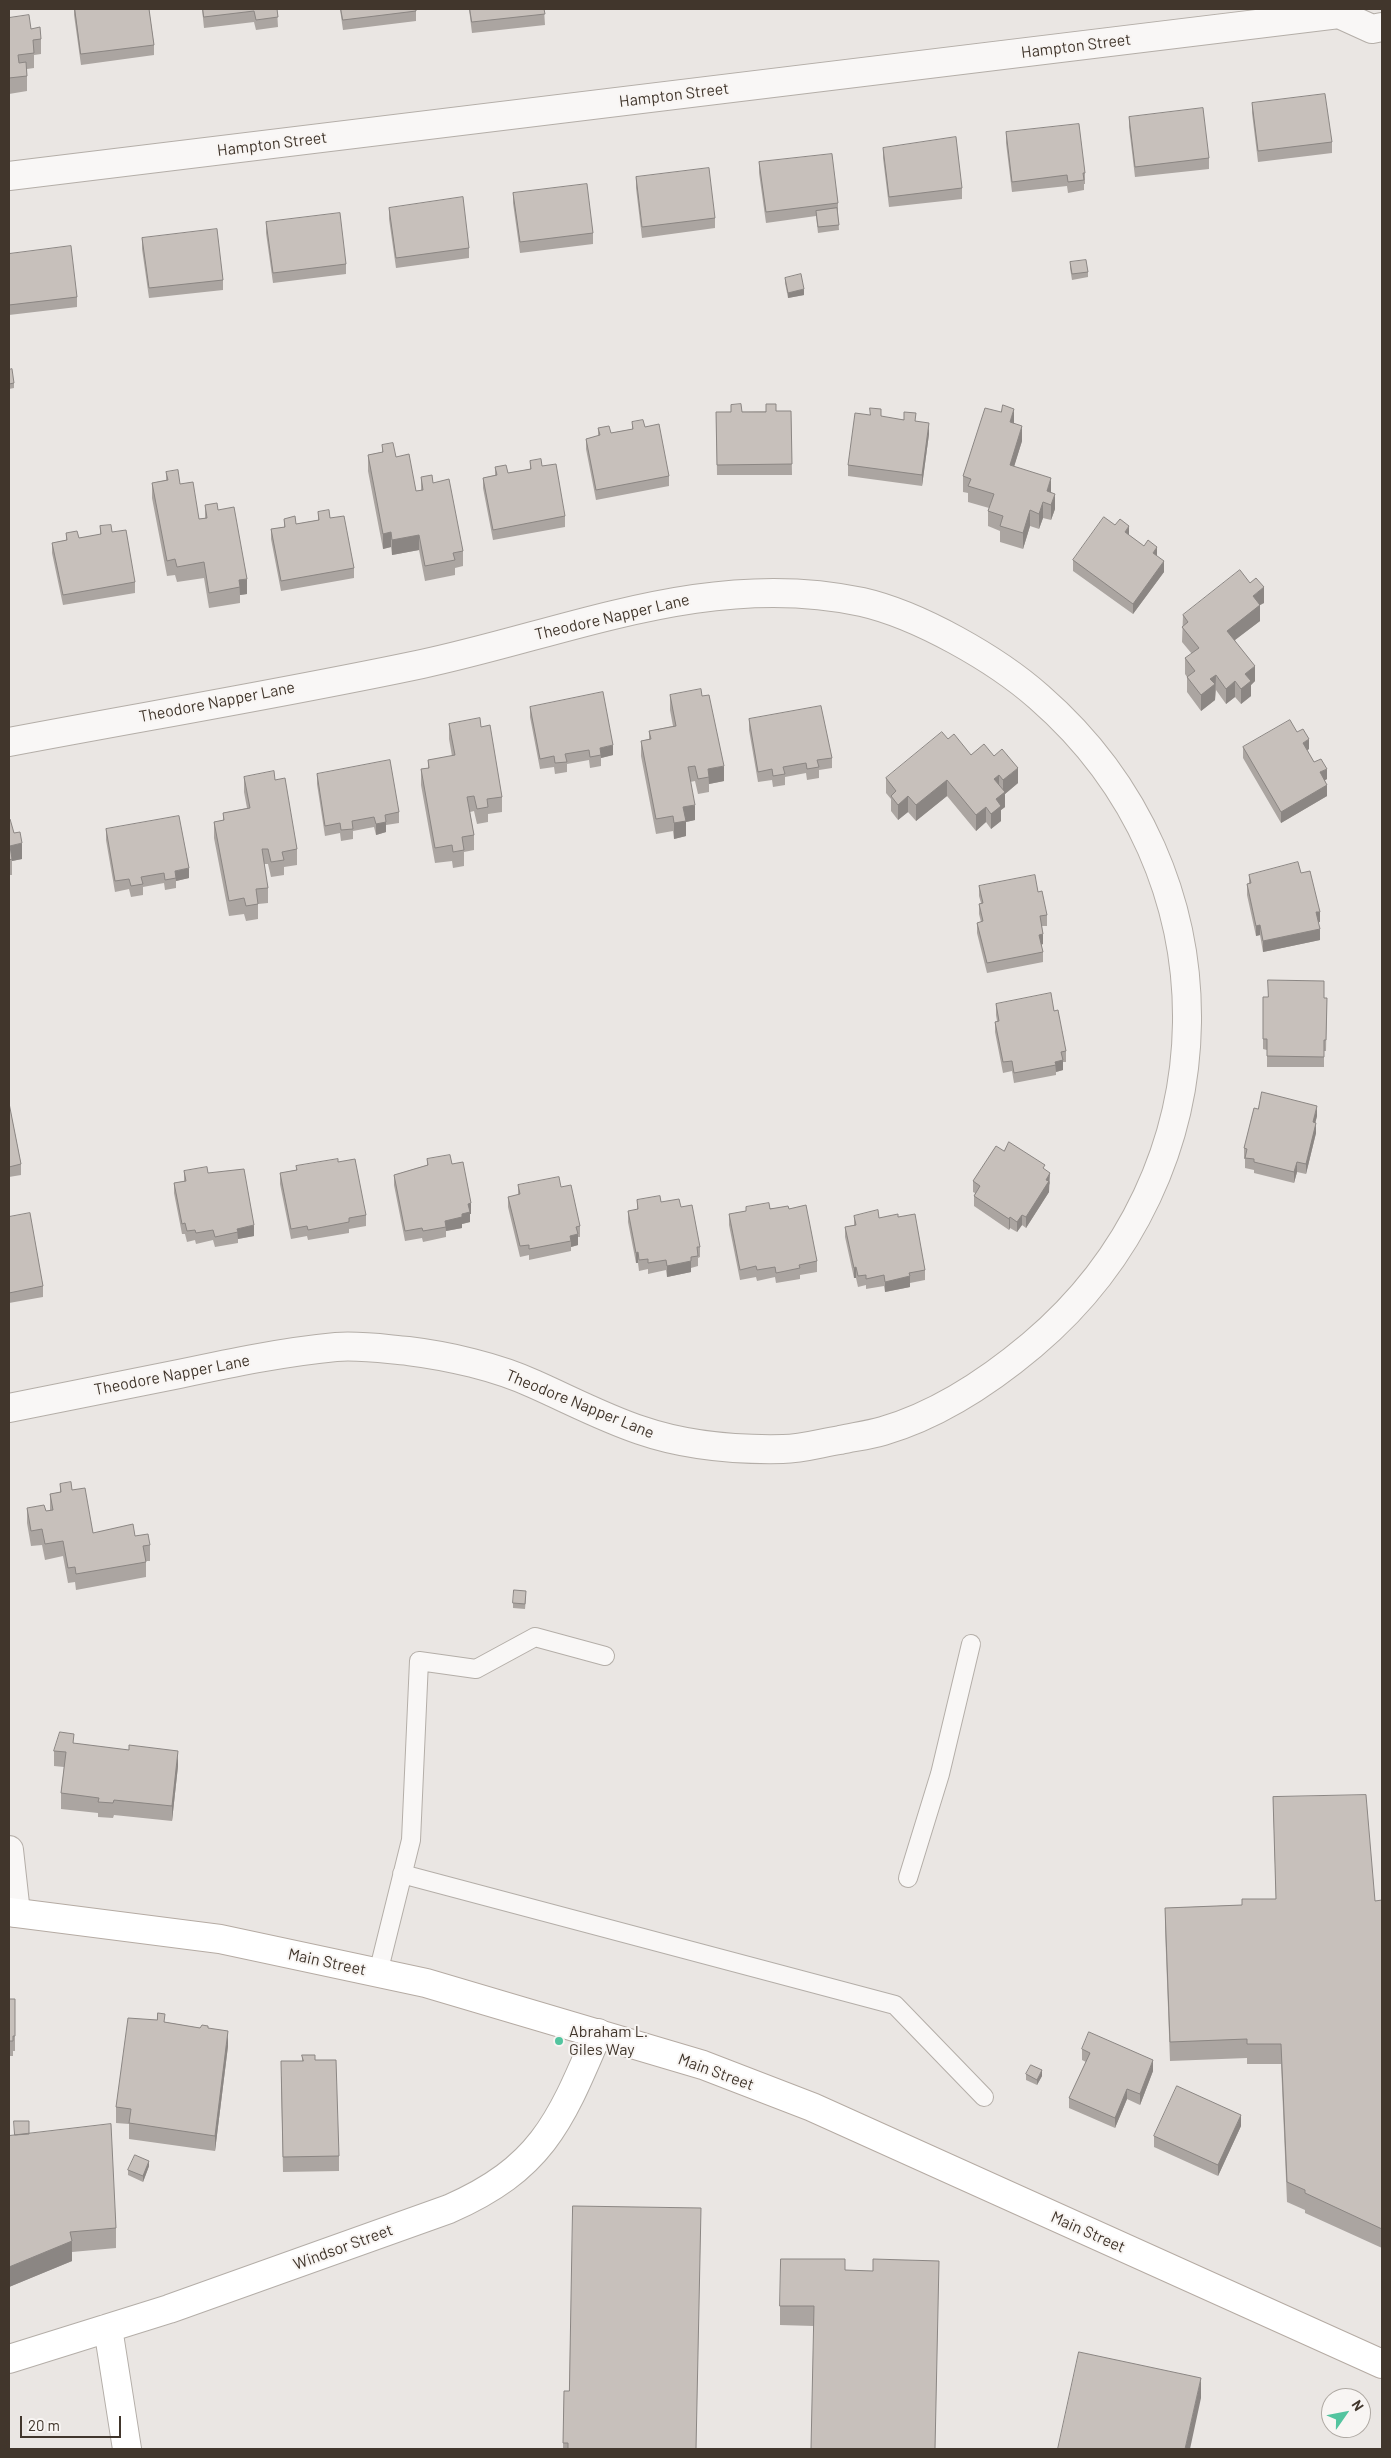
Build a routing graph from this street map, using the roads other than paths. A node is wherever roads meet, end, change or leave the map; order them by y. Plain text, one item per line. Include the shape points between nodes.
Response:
1 (1344, 11) edge
2 (1382, 27) edge
3 (9, 176) edge
4 (9, 742) edge
5 (9, 1408) edge
6 (971, 1644) dead end
7 (605, 1656) dead end
8 (9, 1850) edge
9 (402, 1874) junction
10 (908, 1878) dead end
11 (13, 1912) edge
12 (378, 1973) junction
13 (598, 2033) junction
14 (984, 2097) dead end
15 (108, 2328) junction
16 (9, 2359) edge
17 (1382, 2364) edge
18 (127, 2449) edge

1 - 2 street, Hampton Street via 1372,29
1 - 3 street, Hampton Street
4 - 5 street, Theodore Napper Lane via 426,663 657,604 739,592 807,594 868,603 924,625 976,651 1014,675 1077,733 1108,773 1138,822 1161,869 1183,948 1188,1002 1187,1043 1179,1102 1165,1150 1144,1206 1092,1287 1052,1328 995,1376 936,1409 883,1431 789,1450 690,1445 639,1430 526,1380 475,1365 417,1352 344,1346 259,1358
6 - 10 lane via 940,1774
7 - 9 lane via 535,1637 476,1669 419,1661 411,1840
8 - 11 street
9 - 12 lane
9 - 14 lane via 895,2005
11 - 12 main road, Main Street via 220,1939
12 - 13 main road, Main Street via 426,1983
13 - 15 main road, Windsor Street via 552,2130 521,2166 500,2183 449,2209
13 - 17 main road, Main Street via 703,2065 812,2107
15 - 16 main road, Windsor Street
15 - 18 main road

